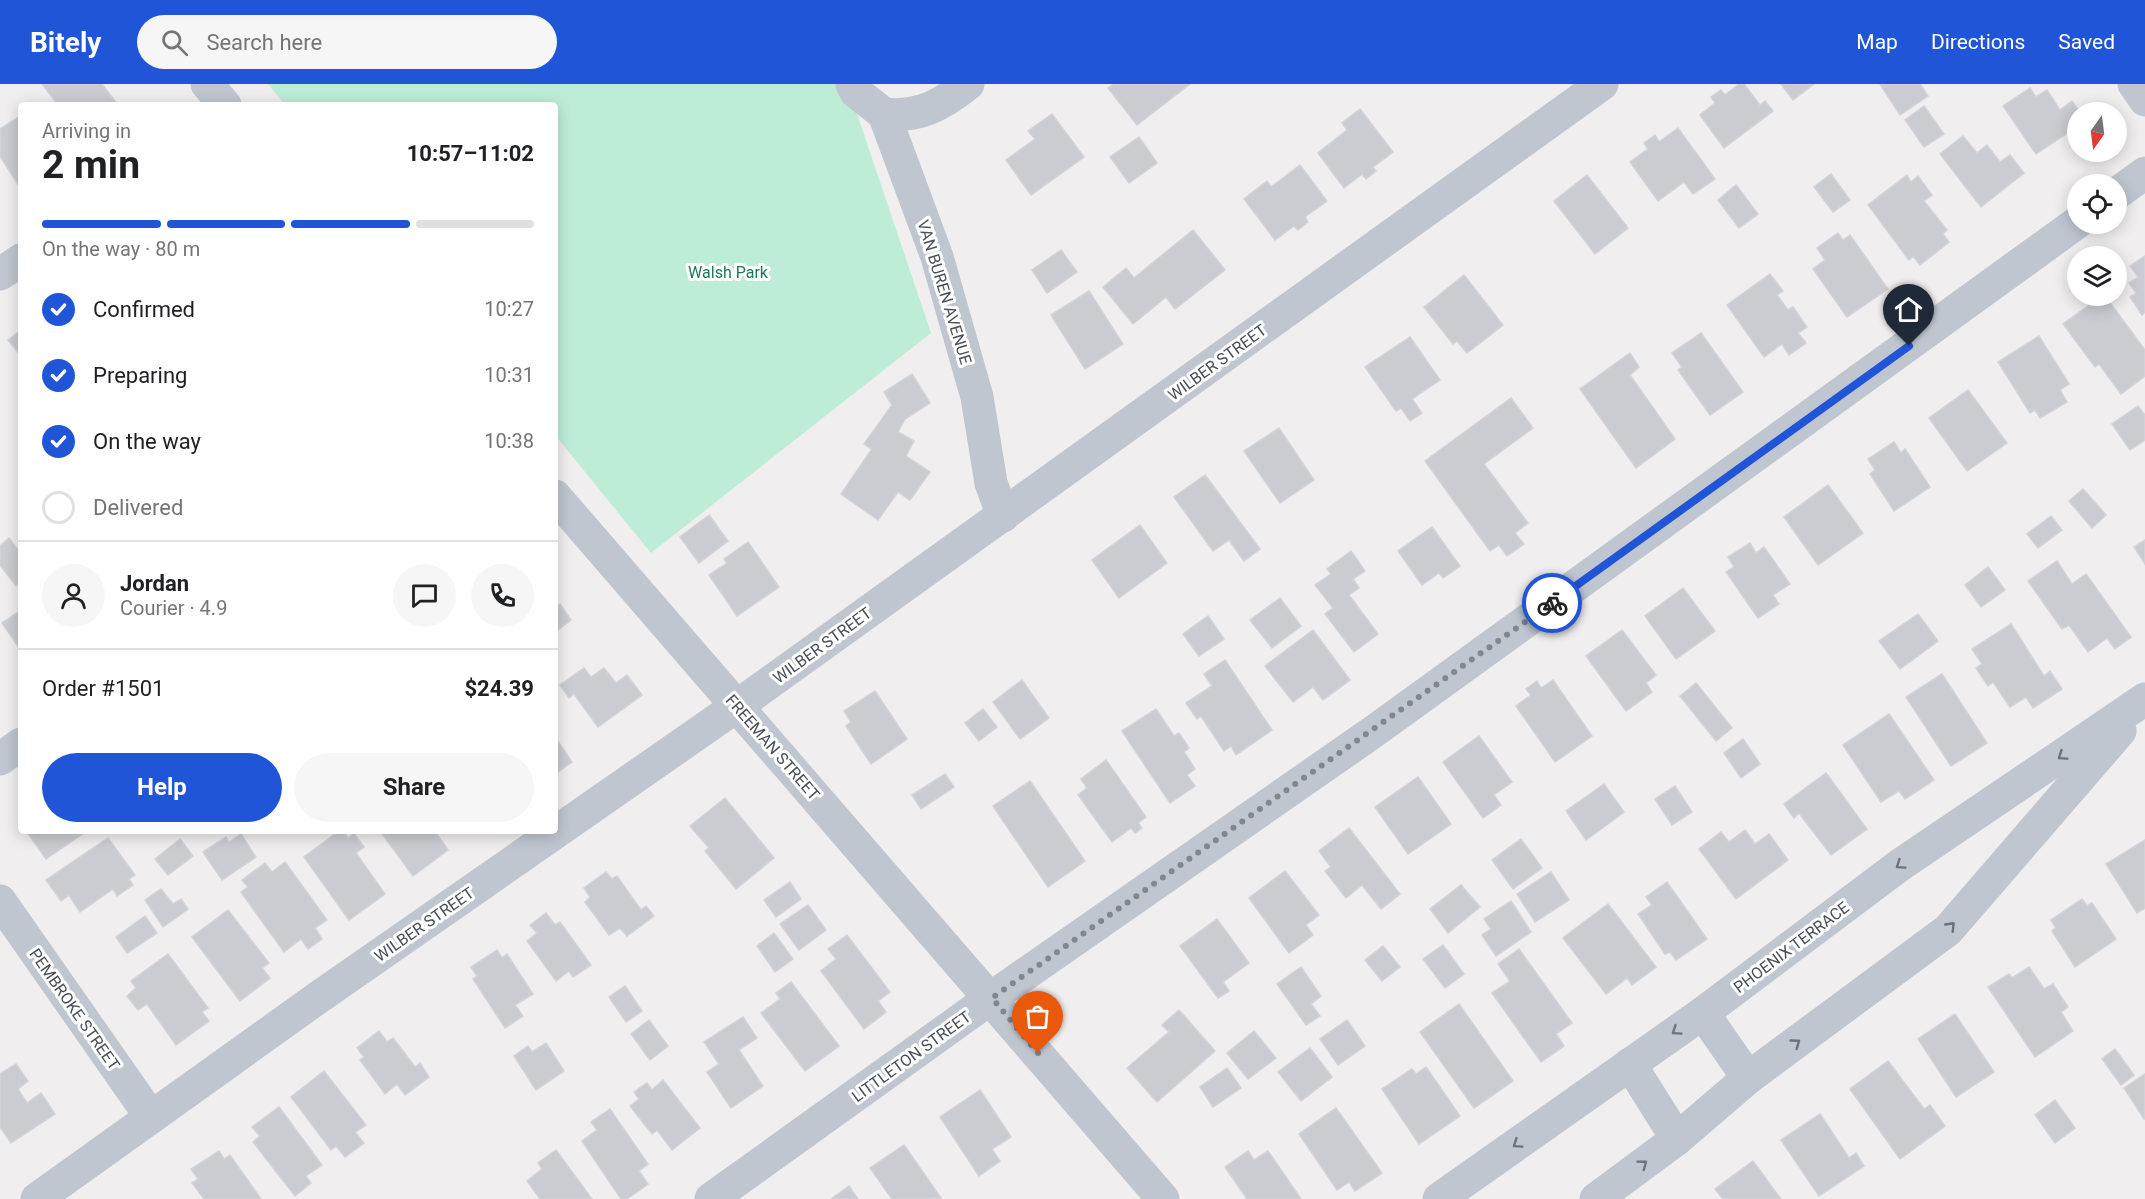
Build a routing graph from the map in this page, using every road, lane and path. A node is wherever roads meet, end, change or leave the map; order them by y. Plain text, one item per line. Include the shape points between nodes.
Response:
1 (207, 84) edge
2 (852, 84) edge
3 (968, 84) edge
4 (1602, 84) edge
5 (2134, 84) edge
6 (2145, 100) edge
7 (222, 102) edge
8 (884, 114) junction
9 (2145, 173) edge
10 (2127, 186) edge
11 (2067, 230) edge
12 (18, 262) edge
13 (0, 274) edge
14 (558, 499) edge
15 (1003, 516) junction
16 (2145, 702) edge
17 (737, 706) junction
18 (18, 746) edge
19 (0, 759) edge
20 (558, 832) edge
21 (555, 834) edge
22 (0, 901) edge
23 (992, 998) junction
24 (1702, 1013) junction
25 (1630, 1064) junction
26 (1748, 1078) junction
27 (151, 1118) junction
28 (1677, 1138) junction
29 (37, 1199) edge
30 (711, 1199) edge
31 (1163, 1199) edge
32 (1439, 1199) edge
33 (1596, 1199) edge

1 - 7 street
2 - 8 street via 856,92
3 - 8 street via 936,107 916,114
4 - 15 street, WILBER STREET
5 - 6 street
8 - 15 street, VAN BUREN AVENUE via 937,257 977,397 990,483
9 - 10 street
11 - 23 street, LITTLETON STREET via 1372,732
12 - 13 street
14 - 17 street, FREEMAN STREET
15 - 17 street, WILBER STREET
16 -> 24 street, PHOENIX TERRACE via 1900,865
26 -> 16 street, PHOENIX TERRACE via 1948,930
17 - 20 street, WILBER STREET
17 - 23 street, FREEMAN STREET
18 - 19 street
21 - 27 street, WILBER STREET
22 - 27 street, PEMBROKE STREET
23 - 30 street, LITTLETON STREET
23 - 31 street, FREEMAN STREET
24 -> 25 street, PHOENIX TERRACE
24 - 26 street
25 - 28 street
25 -> 32 street, PHOENIX TERRACE
26 - 28 street, PHOENIX TERRACE
27 - 29 street, WILBER STREET
33 -> 28 street, PHOENIX TERRACE

